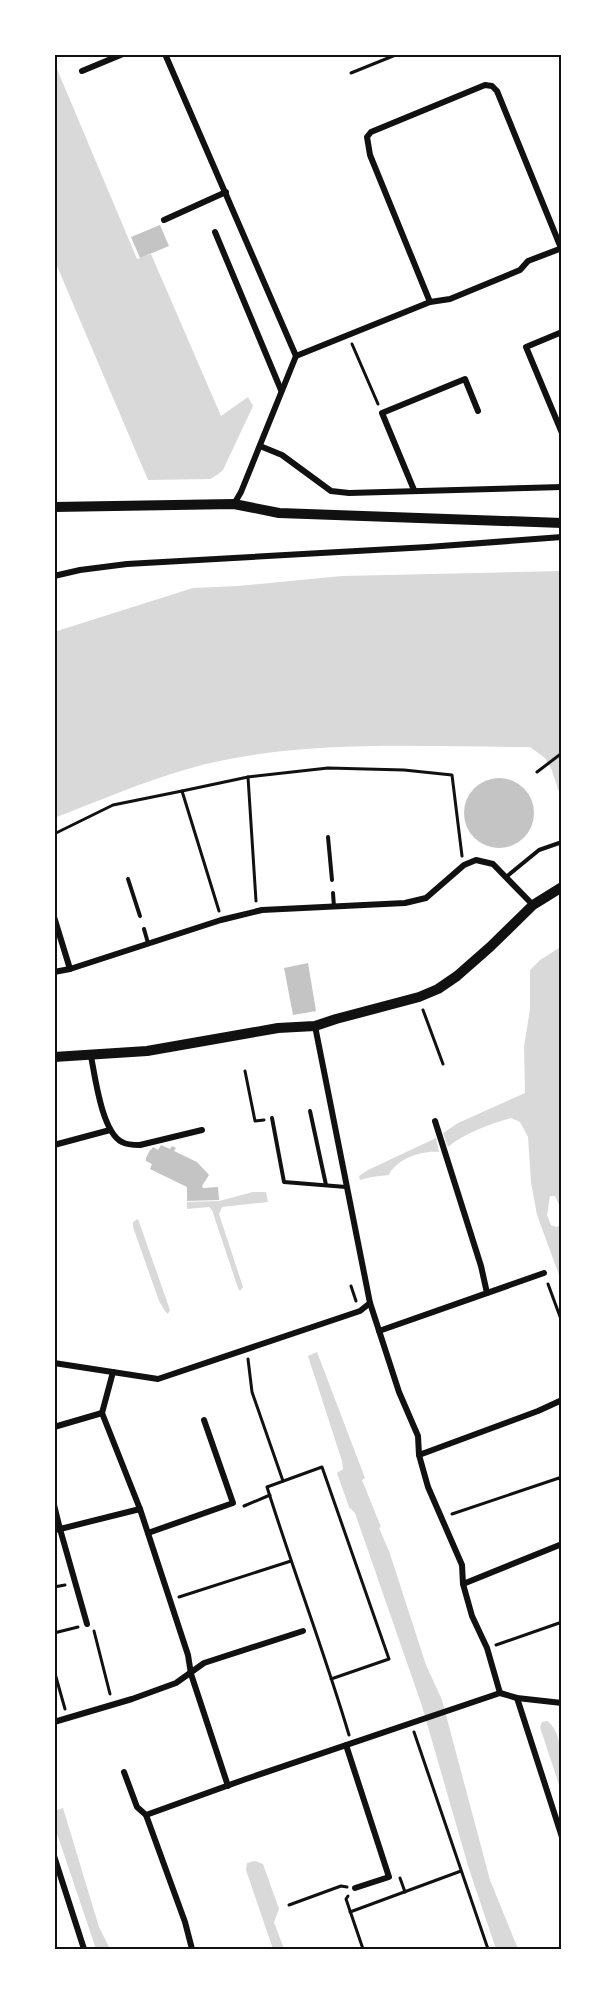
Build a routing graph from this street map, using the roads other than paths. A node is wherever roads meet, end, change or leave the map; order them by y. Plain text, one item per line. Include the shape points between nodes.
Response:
1 (123, 54) edge
2 (165, 54) edge
3 (82, 71) dead end
4 (226, 192) junction
5 (165, 220) dead end
6 (214, 232) dead end
7 (562, 248) edge
8 (430, 302) junction
9 (562, 332) edge
10 (297, 356) junction
11 (281, 390) junction
12 (478, 411) dead end
13 (562, 433) edge
14 (260, 446) junction
15 (562, 487) edge
16 (414, 490) junction
17 (234, 504) junction
18 (54, 507) edge
19 (562, 523) edge
20 (562, 537) edge
21 (54, 576) edge
22 (328, 837) dead end
23 (562, 842) edge
24 (506, 877) junction
25 (128, 879) dead end
26 (332, 880) dead end
27 (562, 887) edge
28 (333, 893) dead end
29 (533, 905) junction
30 (334, 907) junction
31 (140, 916) dead end
32 (54, 917) edge
33 (144, 929) dead end
34 (148, 943) junction
35 (70, 969) junction
36 (54, 972) edge
37 (315, 1026) junction
38 (91, 1056) junction
39 (54, 1057) edge
40 (310, 1111) dead end
41 (272, 1118) road end
42 (435, 1121) dead end
43 (110, 1130) junction
44 (202, 1130) dead end
45 (54, 1145) edge
46 (326, 1185) junction
47 (347, 1187) junction
48 (544, 1274) road end
49 (487, 1293) junction
50 (370, 1303) junction
51 (379, 1331) junction
52 (54, 1363) edge
53 (113, 1372) junction
54 (562, 1400) edge
55 (102, 1413) junction
56 (204, 1420) dead end
57 (54, 1427) edge
58 (419, 1455) junction
59 (54, 1505) edge
60 (140, 1509) junction
61 (57, 1529) edge
62 (148, 1533) junction
63 (562, 1544) edge
64 (463, 1584) junction
65 (90, 1624) road end
66 (303, 1631) dead end
67 (191, 1674) junction
68 (500, 1693) junction
69 (517, 1698) junction
70 (562, 1703) edge
71 (54, 1722) edge
72 (349, 1744) junction
73 (124, 1772) dead end
74 (228, 1786) junction
75 (146, 1815) junction
76 (562, 1837) edge
77 (54, 1856) edge
78 (355, 1888) road end
79 (84, 1949) edge
80 (192, 1949) edge

1 - 3 street
2 - 4 street
4 - 5 street
4 - 10 street
6 - 11 street
7 - 8 street via 450,299
7 - 8 street via 492,86 422,111 371,132 367,143
8 - 10 street
9 - 13 street via 526,347
10 - 11 street
11 - 14 street
12 - 16 street via 465,379 382,414
14 - 16 street via 282,455 332,491
14 - 17 street
15 - 16 street
17 - 18 street
17 - 19 street via 279,513
20 - 21 street via 127,564
22 - 26 lane
23 - 24 lane via 539,850
24 - 29 street
24 - 30 street via 493,864 476,860 464,865 426,898
25 - 31 lane
27 - 29 street
28 - 30 lane
29 - 37 street via 438,989
30 - 34 street via 262,910
32 - 35 street
33 - 34 lane
34 - 35 street
35 - 36 street
37 - 38 street
37 - 47 street
38 - 39 street
38 - 43 street
40 - 46 lane
41 - 46 lane via 284,1182
42 - 49 street
43 - 44 street via 120,1141 132,1145
43 - 45 street
46 - 47 lane
47 - 50 street
48 - 49 street
49 - 51 street
50 - 51 street
50 - 53 street via 360,1311 158,1379
51 - 58 street via 418,1436
52 - 53 street
53 - 55 street
54 - 58 street
55 - 57 street
55 - 60 street
56 - 62 street via 233,1503
58 - 64 street via 428,1487 462,1565
59 - 61 street
60 - 61 street
60 - 62 street
61 - 65 street
62 - 67 street
63 - 64 street
64 - 68 street
66 - 67 street via 204,1663
67 - 71 street via 125,1701
67 - 74 street
68 - 69 street
68 - 72 street
69 - 70 street
69 - 76 street
72 - 74 street
72 - 78 street via 389,1877
73 - 75 street via 137,1807
74 - 75 street
75 - 80 street
77 - 79 street

